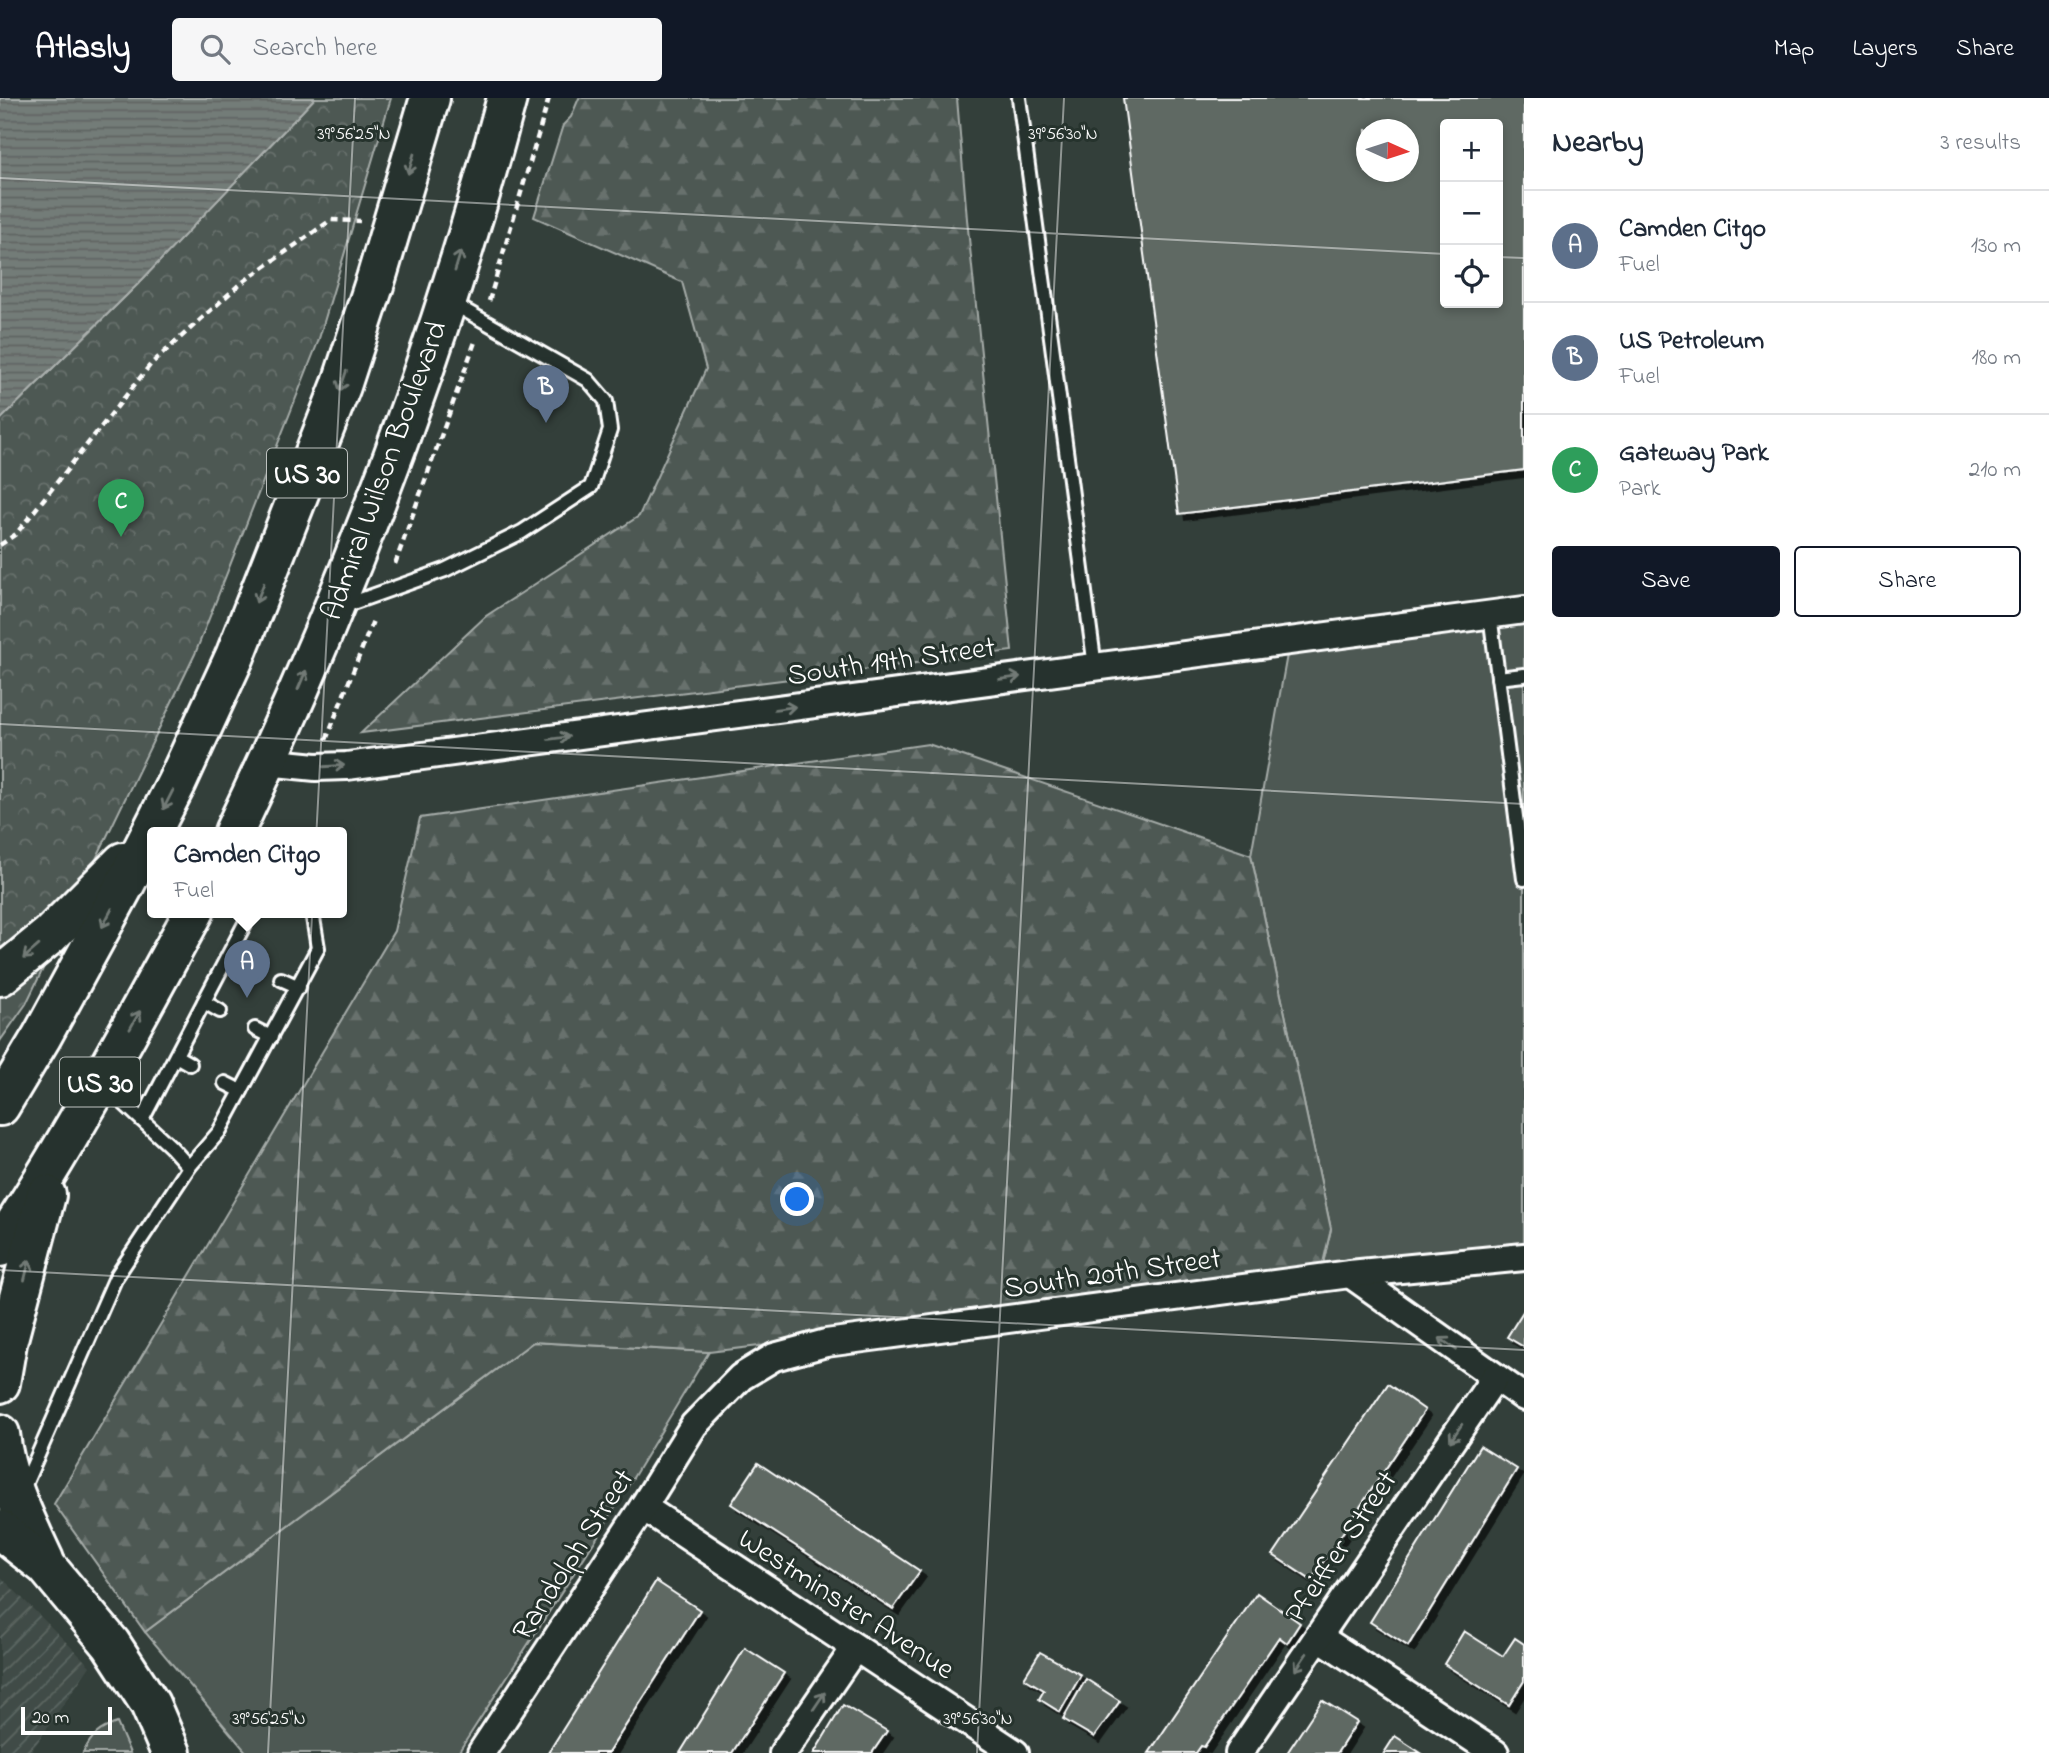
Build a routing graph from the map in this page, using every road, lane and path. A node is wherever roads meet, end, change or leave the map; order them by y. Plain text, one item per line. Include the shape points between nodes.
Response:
1 (430, 98) edge
2 (507, 98) edge
3 (1018, 98) edge
4 (391, 229) junction
5 (446, 299) junction
6 (0, 545) edge
7 (332, 610) junction
8 (1524, 610) edge
9 (1485, 615) junction
10 (1095, 667) junction
11 (1524, 675) edge
12 (1498, 678) junction
13 (266, 762) junction
14 (154, 827) edge
15 (235, 827) edge
16 (147, 838) edge
17 (147, 841) edge
18 (1524, 879) edge
19 (191, 918) edge
20 (248, 918) edge
21 (313, 918) edge
22 (231, 951) junction
23 (249, 961) dead end
24 (0, 976) edge
25 (281, 979) dead end
26 (299, 987) junction
27 (204, 1002) junction
28 (220, 1011) dead end
29 (256, 1029) dead end
30 (271, 1037) junction
31 (176, 1056) junction
32 (190, 1064) dead end
33 (100, 1082) junction
34 (225, 1083) dead end
35 (242, 1091) junction
36 (0, 1106) edge
37 (142, 1120) junction
38 (56, 1158) junction
39 (188, 1167) junction
40 (0, 1247) edge
41 (1524, 1256) edge
42 (1350, 1274) junction
43 (1495, 1377) junction
44 (0, 1383) edge
45 (724, 1395) joint
46 (1524, 1397) edge
47 (0, 1434) edge
48 (643, 1507) junction
49 (8, 1516) edge
50 (1319, 1637) junction
51 (855, 1648) junction
52 (150, 1704) junction
53 (171, 1753) edge
54 (191, 1753) edge
55 (481, 1753) edge
56 (783, 1753) edge
57 (1015, 1753) edge
58 (1239, 1753) edge
59 (1496, 1753) edge

1 -> 4 highway, US 30
5 -> 2 highway, Admiral Wilson Boulevard / US 30
3 - 10 lane
4 - 6 path via 364,221 331,220 240,284 151,364 16,534
4 -> 14 highway, US 30 via 341,386 281,541 210,712
5 - 7 highway, Admiral Wilson Boulevard / US 30 via 412,402
5 - 7 lane via 588,380 606,401 610,430 591,487 522,532 445,570
13 -> 7 highway, Admiral Wilson Boulevard / US 30
8 - 9 street, South 19th Street
9 - 10 street, South 19th Street
9 - 12 lane
13 -> 10 street, South 19th Street via 347,766
11 - 12 lane
12 - 18 lane
13 - 15 highway, Admiral Wilson Boulevard / US 30
16 -> 24 highway via 50,935
17 -> 36 highway, US 30
33 -> 19 highway, US 30
20 - 22 lane
21 - 26 lane via 318,948
22 - 23 lane
22 - 27 lane
25 - 26 lane
26 - 30 lane
27 - 28 lane
27 - 31 lane
29 - 30 lane
30 - 35 lane
31 - 32 lane
31 - 37 lane
33 - 37 lane
33 - 38 highway, US 30
34 - 35 lane
35 - 39 lane via 219,1132
37 - 39 lane
38 - 40 highway, US 30
44 -> 38 highway
39 - 49 lane via 116,1277
41 - 42 street, South 20th Street
43 -> 42 street
42 - 45 street, South 20th Street via 826,1343 774,1357 741,1377
43 - 46 street
43 -> 50 street, Pfeiffer Street
45 - 48 street, Randolph Street via 694,1425
47 - 49 highway
48 - 51 street, Westminster Avenue
48 - 55 street, Randolph Street
49 - 52 highway via 111,1644
50 -> 58 street, Pfeiffer Street
50 - 59 street
56 -> 51 street
51 - 57 street, Westminster Avenue
52 - 53 highway
52 - 54 highway

